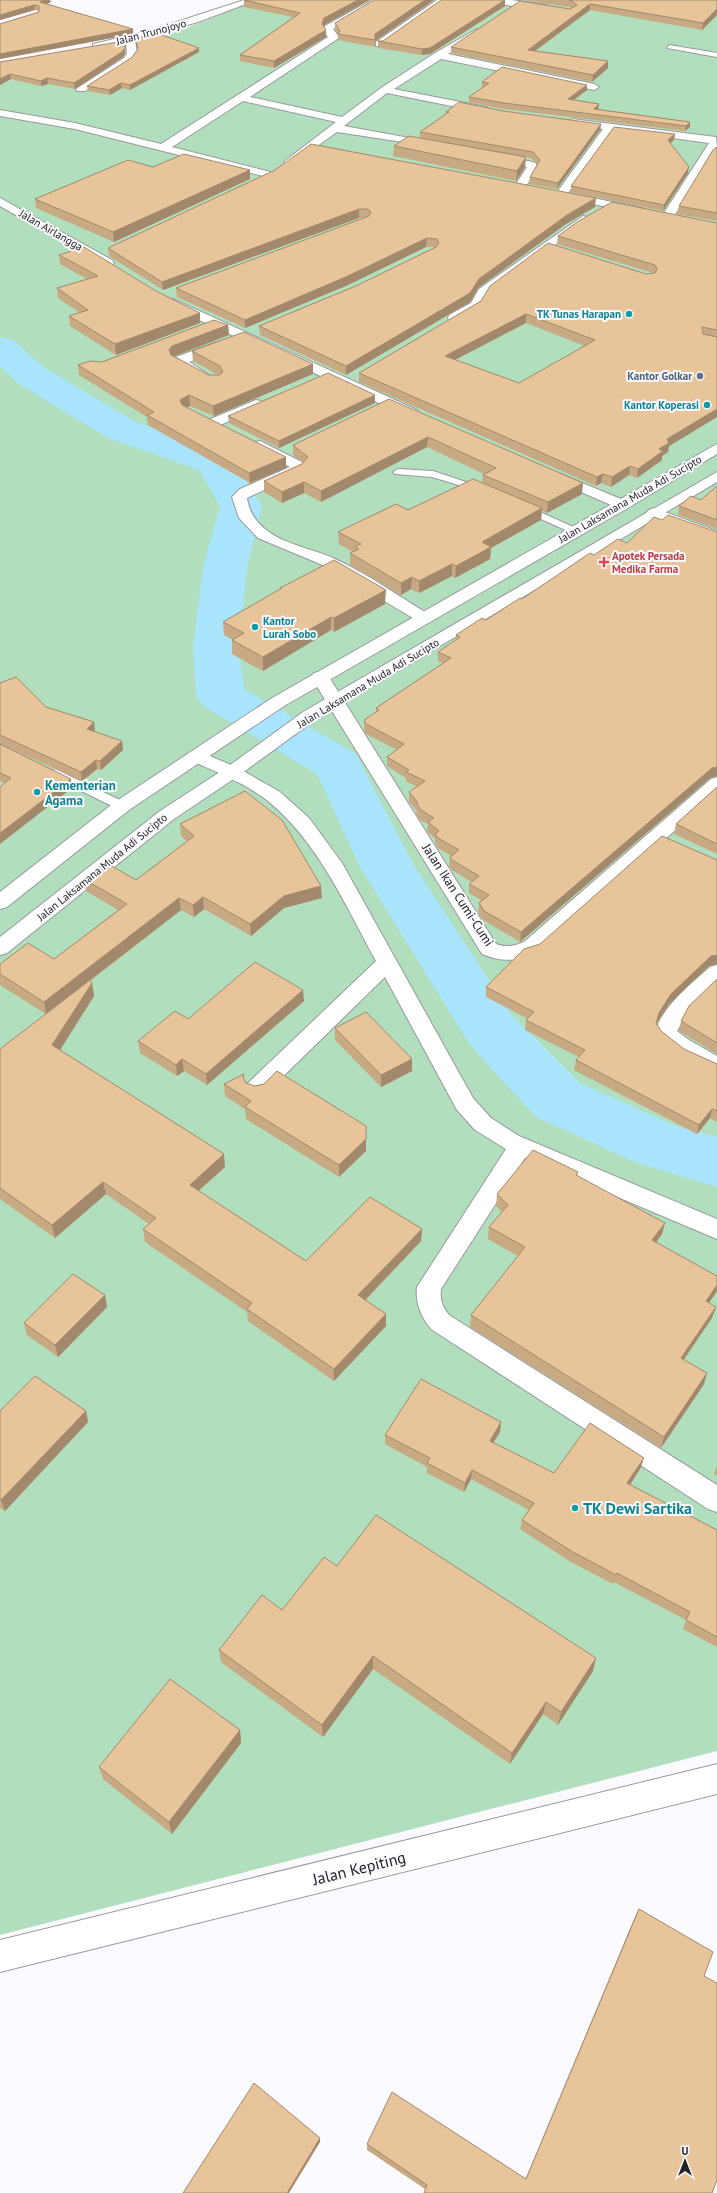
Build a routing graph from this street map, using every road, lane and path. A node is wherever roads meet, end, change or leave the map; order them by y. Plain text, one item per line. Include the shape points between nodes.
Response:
1 (253, 0) edge
2 (379, 0) edge
3 (443, 0) edge
4 (493, 0) edge
5 (518, 4) junction
6 (555, 9) edge
7 (504, 13) edge
8 (484, 27) edge
9 (130, 40) junction
10 (379, 44) edge
11 (669, 47) dead end
12 (84, 48) edge
13 (717, 55) edge
14 (438, 56) junction
15 (594, 87) edge
16 (81, 89) edge
17 (386, 90) junction
18 (241, 98) junction
19 (496, 111) edge
20 (0, 113) edge
21 (558, 120) edge
22 (344, 121) junction
23 (610, 127) junction
24 (335, 128) junction
25 (716, 140) edge
26 (313, 144) junction
27 (442, 147) edge
28 (163, 148) junction
29 (329, 148) edge
30 (487, 155) edge
31 (271, 175) junction
32 (258, 181) edge
33 (532, 190) edge
34 (546, 192) edge
35 (561, 195) junction
36 (0, 201) edge
37 (609, 205) junction
38 (668, 216) junction
39 (682, 219) edge
40 (545, 246) junction
41 (111, 250) edge
42 (560, 250) edge
43 (97, 256) junction
44 (116, 268) edge
45 (176, 291) edge
46 (215, 323) junction
47 (442, 326) edge
48 (200, 329) edge
49 (259, 329) dead end
50 (245, 335) junction
51 (327, 375) junction
52 (360, 375) edge
53 (215, 381) edge
54 (313, 381) edge
55 (346, 383) junction
56 (270, 399) edge
57 (389, 403) junction
58 (375, 409) edge
59 (425, 419) edge
60 (233, 432) edge
61 (246, 439) edge
62 (717, 448) edge
63 (542, 470) edge
64 (398, 472) dead end
65 (717, 476) edge
66 (490, 493) edge
67 (622, 505) junction
68 (518, 506) edge
69 (654, 513) junction
70 (575, 531) junction
71 (717, 536) edge
72 (424, 618) junction
73 (320, 678) junction
74 (334, 700) junction
75 (200, 754) junction
76 (240, 766) junction
77 (43, 768) edge
78 (717, 783) edge
79 (122, 806) junction
80 (658, 835) junction
81 (678, 845) edge
82 (0, 902) edge
83 (0, 948) edge
84 (386, 964) junction
85 (717, 972) edge
86 (717, 1066) edge
87 (256, 1089) edge
88 (520, 1146) junction
89 (717, 1229) edge
90 (717, 1500) edge
91 (717, 1779) edge
92 (0, 1956) edge

1 - 9 street, Jalan Trunojoyo via 177,27
2 - 18 street via 328,28 333,38
3 - 10 street
4 - 5 street
5 - 6 street
5 - 7 street
8 - 14 street
9 - 12 street, Jalan Trunojoyo
9 - 16 street via 132,53 127,60
11 - 13 lane
14 - 15 street
14 - 17 street
17 - 19 street
17 - 22 street
18 - 22 street
18 - 28 street
20 - 28 street via 74,126
21 - 23 street
22 - 24 street
23 - 25 street
23 - 35 street
24 - 26 street
24 - 27 street
25 - 38 street
26 - 29 street
26 - 31 street
28 - 31 street
30 - 33 street via 532,165 532,169 516,186
31 - 32 street
34 - 35 street
35 - 37 street
36 - 43 street, Jalan Airlangga
37 - 38 street
37 - 40 street via 587,216
38 - 39 street
40 - 42 street
40 - 47 street via 483,292 476,305
41 - 43 street
43 - 44 street, Jalan Airlangga
45 - 46 street via 162,297
46 - 48 street
46 - 50 street
49 - 50 street
50 - 51 street
50 - 53 street via 178,361
51 - 54 street
51 - 55 street
52 - 55 street
55 - 57 street
56 - 60 street via 207,420
57 - 58 street
57 - 59 street
61 - 72 street via 286,451 300,468 239,497 253,526 280,543 331,563
62 - 67 street, Jalan Laksamana Muda Adi Sucipto
63 - 67 street
64 - 66 lane via 434,474 464,482
65 - 69 street, Jalan Laksamana Muda Adi Sucipto
67 - 70 street, Jalan Laksamana Muda Adi Sucipto
68 - 70 lane
69 - 71 street
69 - 74 street, Jalan Laksamana Muda Adi Sucipto
70 - 72 street, Jalan Laksamana Muda Adi Sucipto
72 - 73 street, Jalan Laksamana Muda Adi Sucipto
73 - 74 street, Jalan Ikan Cumi-Cumi
73 - 75 street, Jalan Laksamana Muda Adi Sucipto via 278,702
74 - 76 street, Jalan Laksamana Muda Adi Sucipto
74 - 80 street, Jalan Ikan Cumi-Cumi via 489,948 499,953 507,956 531,947
75 - 76 street
75 - 79 street, Jalan Laksamana Muda Adi Sucipto
76 - 83 street, Jalan Laksamana Muda Adi Sucipto via 167,815
76 - 84 street via 302,822 332,863
77 - 79 lane
78 - 80 street, Jalan Ikan Cumi-Cumi
79 - 82 street, Jalan Laksamana Muda Adi Sucipto
80 - 81 street
84 - 87 street
84 - 88 street via 465,1104 479,1122
85 - 86 street via 672,1018 666,1028 666,1032 681,1046
88 - 89 street
88 - 90 street via 429,1287 427,1299 431,1312 440,1322
91 - 92 street, Jalan Kepiting

